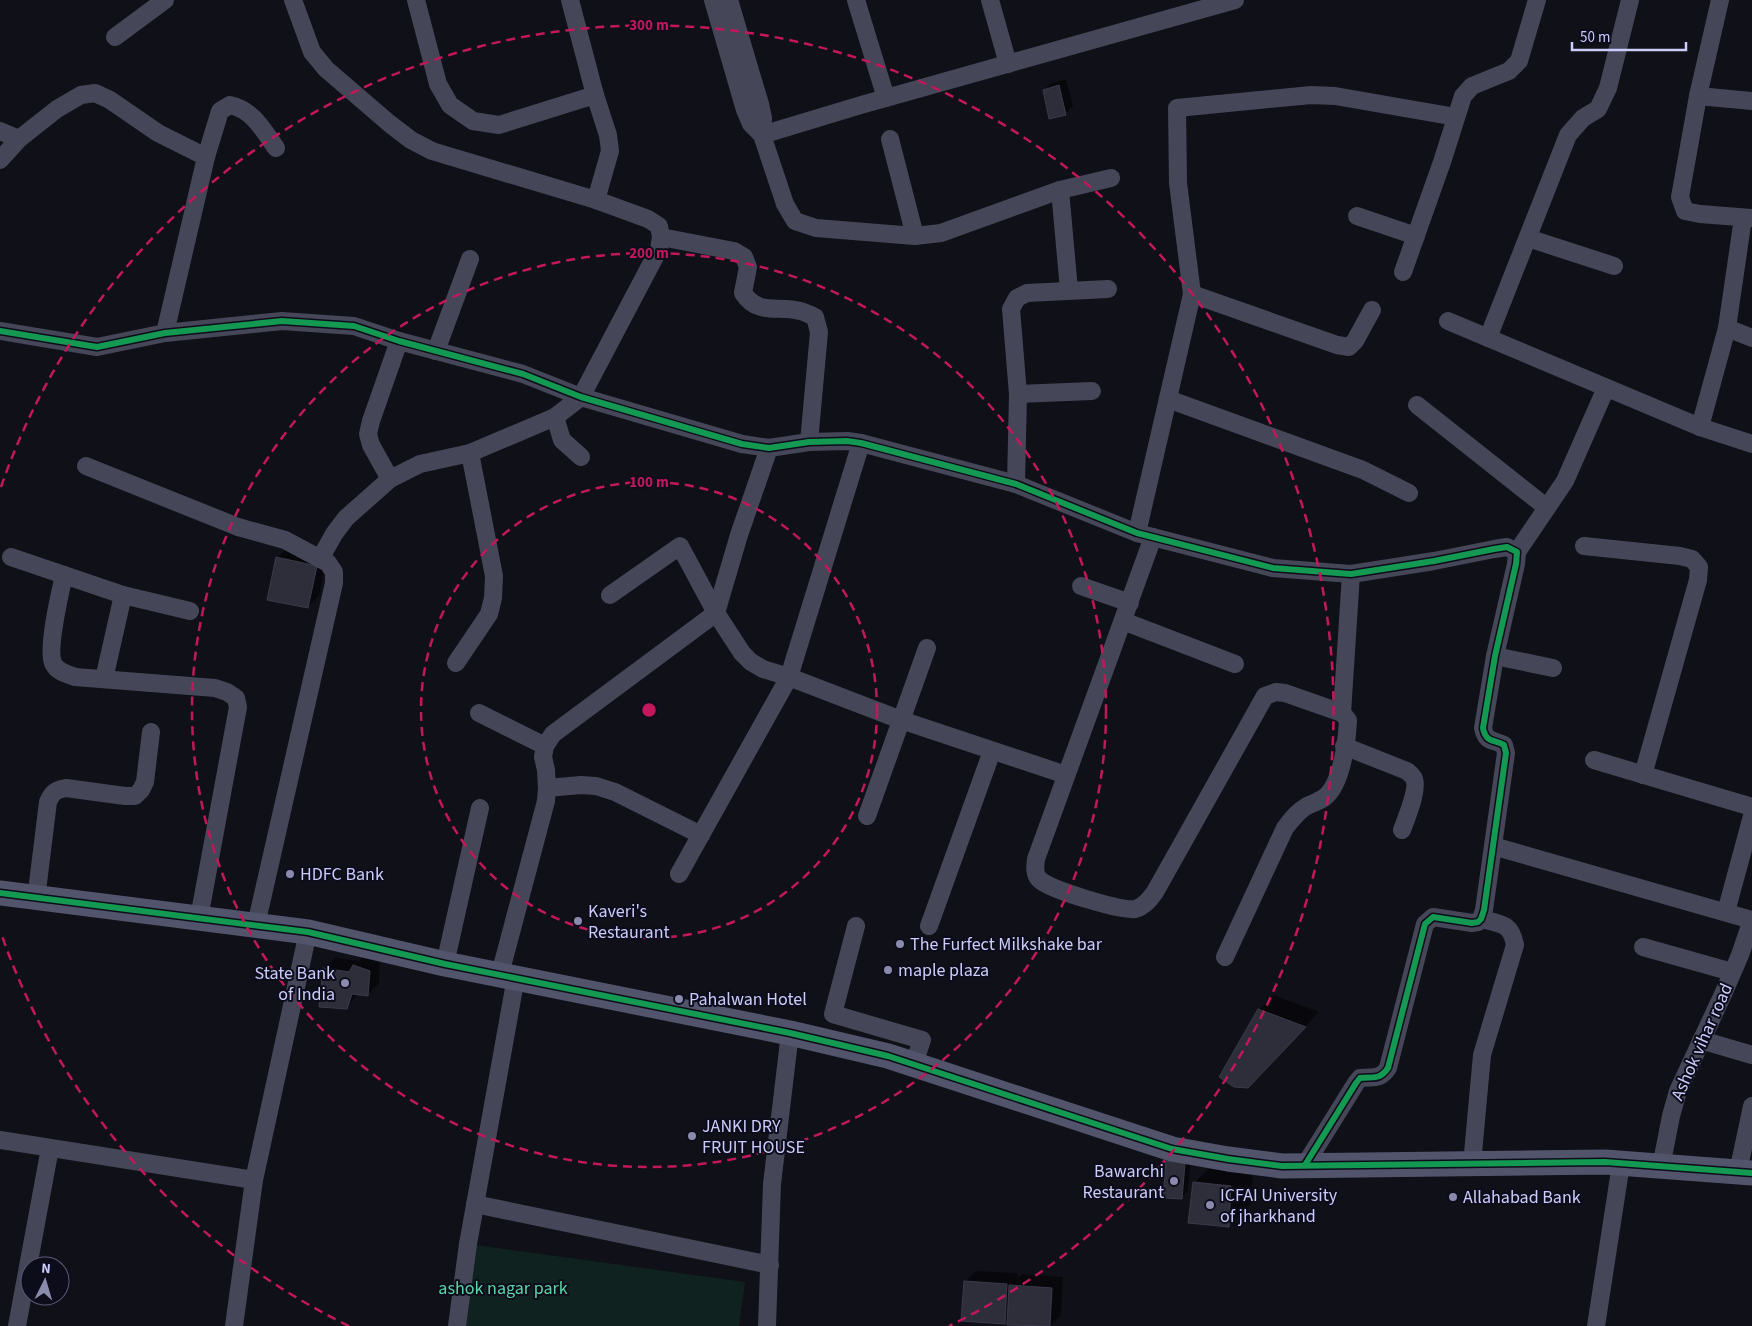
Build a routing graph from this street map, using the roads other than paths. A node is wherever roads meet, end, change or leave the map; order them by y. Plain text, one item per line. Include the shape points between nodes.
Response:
1 (165, 0) edge
2 (293, 0) edge
3 (416, 0) edge
4 (570, 0) edge
5 (713, 0) edge
6 (729, 0) edge
7 (856, 0) edge
8 (990, 0) edge
9 (1235, 0) edge
10 (1537, 0) edge
11 (1630, 0) edge
12 (1720, 0) edge
13 (115, 37) dead end
14 (1008, 64) junction
15 (595, 95) junction
16 (1698, 96) junction
17 (886, 98) junction
18 (1752, 100) edge
19 (1456, 117) junction
20 (0, 131) edge
21 (762, 135) junction
22 (19, 139) junction
23 (890, 140) dead end
24 (276, 148) dead end
25 (206, 157) junction
26 (0, 160) edge
27 (1111, 178) dead end
28 (1060, 190) junction
29 (596, 200) junction
30 (1357, 216) dead end
31 (1748, 218) edge
32 (915, 236) junction
33 (1416, 236) junction
34 (661, 237) junction
35 (1528, 238) junction
36 (470, 259) dead end
37 (1614, 266) dead end
38 (1403, 272) dead end
39 (1108, 289) dead end
40 (1069, 290) junction
41 (1192, 294) junction
42 (1372, 310) dead end
43 (1448, 321) dead end
44 (1727, 328) junction
45 (0, 331) edge
46 (165, 333) junction
47 (1488, 338) junction
48 (1752, 338) edge
49 (399, 341) junction
50 (436, 351) junction
51 (1606, 388) junction
52 (1092, 391) dead end
53 (1018, 394) junction
54 (581, 397) junction
55 (1168, 399) junction
56 (1417, 405) dead end
57 (555, 418) junction
58 (1700, 427) junction
59 (809, 442) junction
60 (861, 443) junction
61 (1752, 444) edge
62 (769, 448) junction
63 (470, 453) junction
64 (581, 457) dead end
65 (86, 466) dead end
66 (390, 480) junction
67 (1016, 484) junction
68 (1409, 494) dead end
69 (1546, 507) junction
70 (1145, 535) junction
71 (1584, 546) dead end
72 (1517, 552) junction
73 (11, 557) dead end
74 (320, 559) junction
75 (1351, 574) junction
76 (64, 575) junction
77 (1081, 586) dead end
78 (610, 594) dead end
79 (123, 595) junction
80 (1130, 603) junction
81 (190, 611) dead end
82 (716, 613) junction
83 (1123, 621) junction
84 (927, 648) dead end
85 (1495, 656) junction
86 (456, 663) dead end
87 (1235, 664) dead end
88 (1553, 668) dead end
89 (789, 677) junction
90 (104, 679) junction
91 (479, 713) dead end
92 (1342, 713) junction
93 (901, 720) junction
94 (151, 732) dead end
95 (545, 746) junction
96 (1344, 746) junction
97 (992, 751) junction
98 (1594, 760) dead end
99 (1066, 775) junction
100 (1643, 775) junction
101 (547, 788) junction
102 (1752, 807) edge
103 (480, 808) dead end
104 (867, 816) dead end
105 (1752, 816) edge
106 (1402, 830) dead end
107 (701, 835) junction
108 (1493, 846) junction
109 (679, 874) dead end
110 (0, 893) edge
111 (36, 899) junction
112 (1726, 912) junction
113 (199, 918) junction
114 (1481, 919) junction
115 (1752, 920) edge
116 (256, 925) junction
117 (856, 926) dead end
118 (929, 926) dead end
119 (308, 932) junction
120 (1643, 947) dead end
121 (1225, 958) dead end
122 (445, 964) junction
123 (1732, 972) junction
124 (508, 975) junction
125 (790, 1034) junction
126 (1701, 1040) junction
127 (1752, 1055) edge
128 (914, 1064) junction
129 (1752, 1106) edge
130 (0, 1140) edge
131 (50, 1148) junction
132 (1472, 1164) junction
133 (1622, 1164) junction
134 (1305, 1165) junction
135 (1661, 1166) junction
136 (1745, 1173) edge
137 (254, 1180) junction
138 (475, 1204) junction
139 (770, 1265) junction
140 (17, 1326) edge
141 (234, 1326) edge
142 (457, 1326) edge
143 (767, 1326) edge
144 (1596, 1326) edge

1 - 13 street
2 - 29 street via 317,58 411,140 432,151
3 - 15 street via 438,84 450,105 473,121 499,125
4 - 15 street
5 - 21 street via 745,110 751,124
6 - 21 street via 760,104
7 - 17 street
8 - 14 street
9 - 14 street
10 - 19 street via 1519,61 1509,71 1472,86 1463,96
11 - 35 street via 1608,88 1598,109 1583,118 1568,135
12 - 16 street
14 - 17 street
15 - 29 street via 610,151
16 - 18 street
16 - 31 street via 1680,197 1685,211
17 - 21 street
19 - 33 street
19 - 41 street via 1335,96 1311,95 1177,108 1178,184
20 - 22 street
21 - 32 street via 785,204 796,221 816,228
22 - 25 street via 57,109 81,95 95,93 158,133
22 - 26 street
23 - 32 street
24 - 25 street via 252,116 230,105 220,111
25 - 46 street
27 - 28 street
28 - 32 street via 941,233
28 - 40 street
29 - 34 street via 648,219 658,226
30 - 33 street
31 - 44 street
33 - 38 street
34 - 54 street via 659,249
34 - 59 street via 734,251 744,257 748,267 743,294 748,302 763,308 800,311 815,317 818,332
35 - 37 street
35 - 47 street
36 - 50 street
39 - 40 street
40 - 53 street via 1027,293 1014,303
41 - 42 street via 1349,347
41 - 55 street
43 - 47 street
44 - 48 street
44 - 58 street
45 - 46 street via 97,347
46 - 49 street via 282,321 354,326
47 - 51 street
49 - 50 street
49 - 66 street via 368,434
50 - 54 street via 523,374
51 - 58 street
51 - 69 street via 1565,481
52 - 53 street
53 - 67 street
54 - 57 street
54 - 62 street via 742,444
55 - 68 street via 1364,470
55 - 70 street
56 - 69 street
57 - 63 street
57 - 64 street via 562,440
58 - 61 street
59 - 60 street
59 - 62 street
60 - 67 street
60 - 89 street
62 - 82 street
63 - 66 street via 420,464
63 - 86 street via 494,576 494,598 490,614
65 - 74 street via 238,528 285,540
66 - 74 street via 346,518
67 - 70 street
69 - 72 street
70 - 75 street via 1272,568
70 - 80 street
71 - 100 street via 1680,556 1692,559 1699,567
72 - 75 street via 1506,547
72 - 85 street
73 - 76 street
74 - 116 street via 328,563 334,572 334,583
75 - 92 street
76 - 79 street
76 - 90 street via 51,651 53,664 75,677
77 - 80 street
78 - 82 street via 680,546
79 - 81 street
79 - 90 street
80 - 83 street
82 - 89 street via 750,662
82 - 95 street via 553,734
83 - 87 street
83 - 99 street
84 - 93 street
85 - 88 street
85 - 108 street via 1483,728 1485,736 1504,745 1506,753
89 - 93 street
89 - 107 street
90 - 113 street via 215,688 236,698 238,707
91 - 95 street
92 - 96 street via 1348,720
92 - 99 street via 1285,693 1265,696 1155,892 1146,903 1136,908 1121,908 1050,886 1038,879 1036,859
93 - 97 street
93 - 104 street
94 - 111 street via 145,782 135,796 66,788 51,794
95 - 101 street via 543,757
96 - 106 street via 1407,771 1413,777 1414,791
96 - 121 street via 1333,789 1297,813 1286,828
97 - 99 street
97 - 118 street
98 - 100 street
100 - 102 street
101 - 107 street via 596,786 615,792
101 - 124 street
103 - 122 street
105 - 112 street
107 - 109 street
108 - 112 street
108 - 114 street
110 - 111 street
111 - 113 street
112 - 115 street
113 - 116 street
114 - 132 street via 1503,924 1509,929 1515,946 1482,1055
114 - 134 street via 1472,923 1433,917 1425,924 1388,1068 1377,1078 1360,1078
115 - 123 street, Ashok vihar road
116 - 119 street
117 - 128 street via 833,1014 922,1040
119 - 122 street
119 - 137 street
120 - 123 street
122 - 124 street
123 - 126 street, Ashok vihar road
124 - 125 street
124 - 138 street
125 - 128 street
125 - 139 street via 772,1184
126 - 127 street
126 - 135 street, Ashok vihar road via 1678,1091
128 - 134 street via 1172,1149 1282,1166
129 - 136 street
130 - 131 street
131 - 137 street
131 - 140 street
132 - 133 street
132 - 134 street
133 - 135 street
133 - 144 street
135 - 136 street
137 - 141 street
138 - 139 street
138 - 142 street
139 - 143 street

